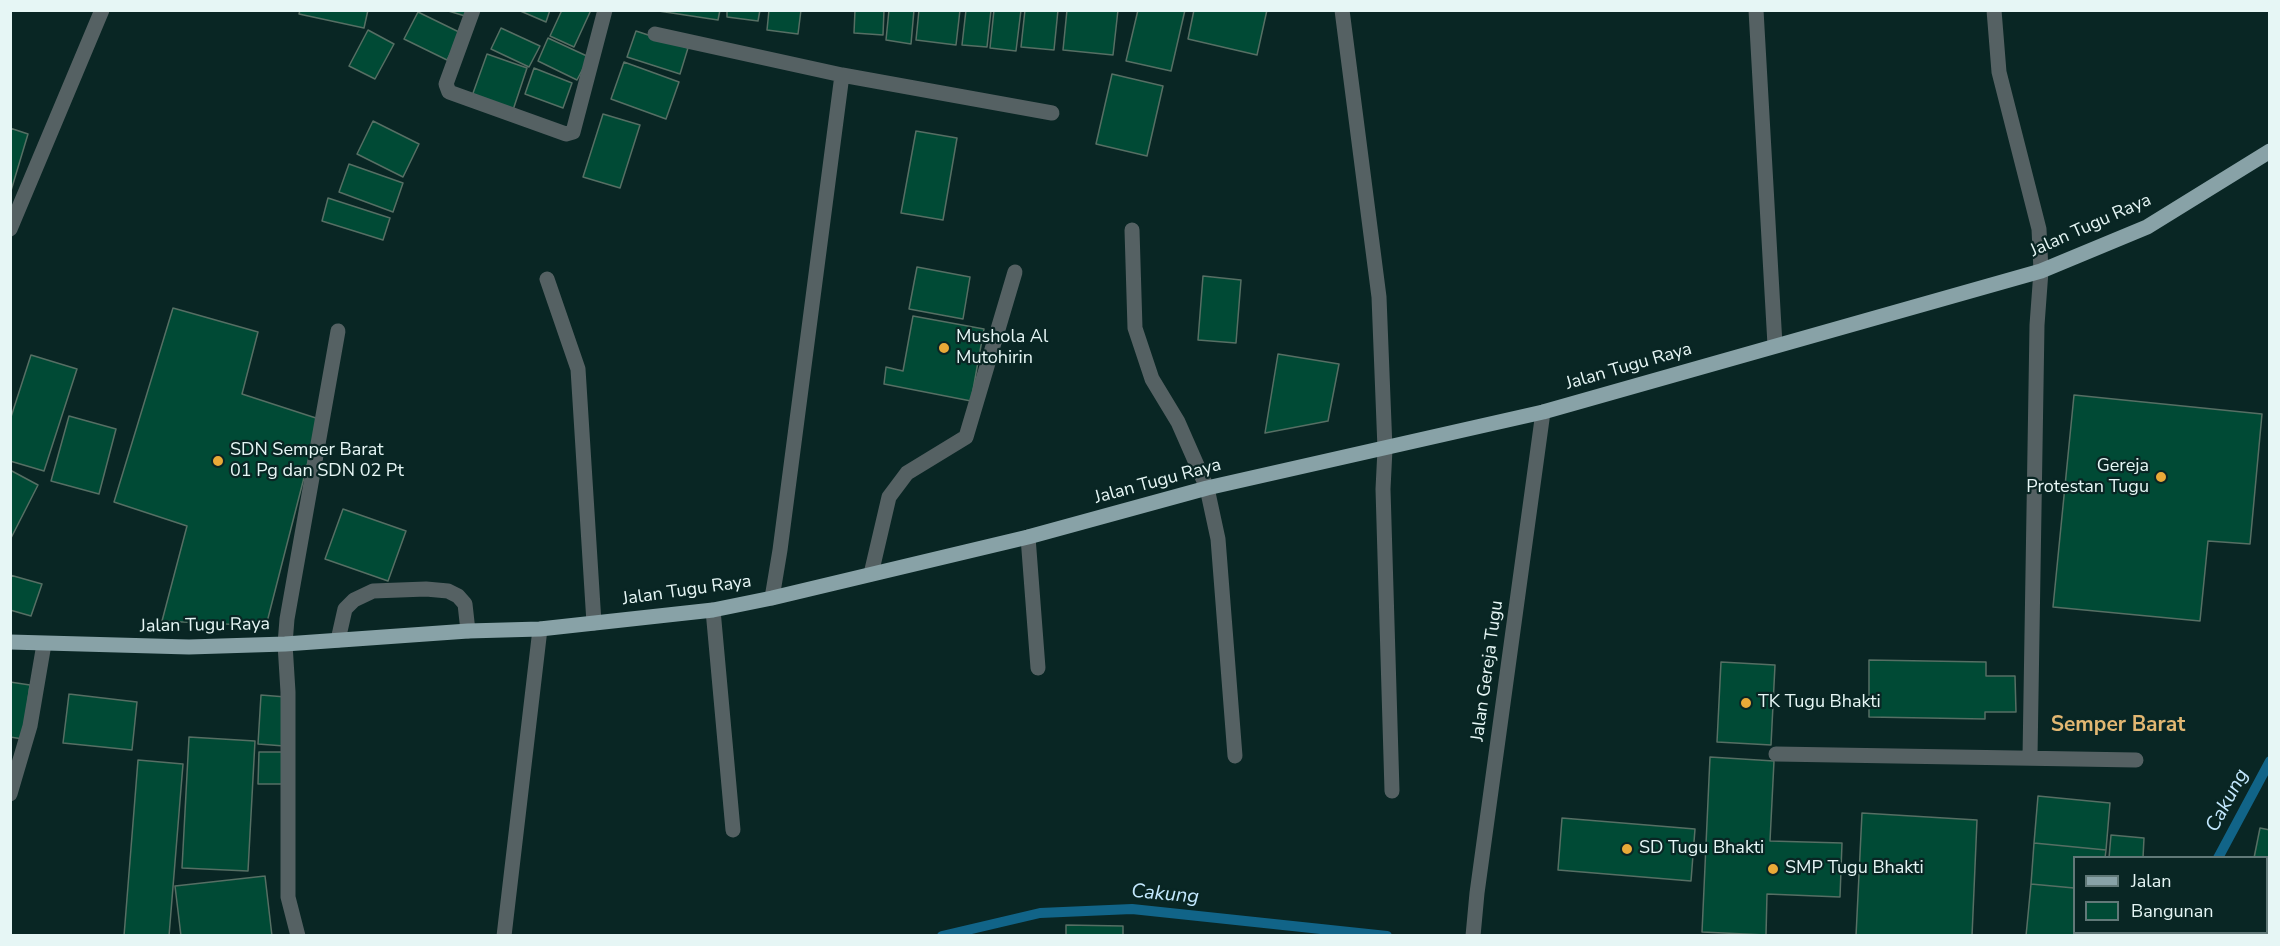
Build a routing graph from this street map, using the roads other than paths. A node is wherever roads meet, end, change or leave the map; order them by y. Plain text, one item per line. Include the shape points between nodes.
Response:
1 (102, 10) edge
2 (473, 10) edge
3 (606, 10) edge
4 (1342, 10) edge
5 (1756, 10) edge
6 (1994, 10) edge
7 (655, 34) dead end
8 (842, 75) junction
9 (1052, 112) dead end
10 (2270, 151) edge
11 (10, 229) edge
12 (1132, 230) dead end
13 (2041, 271) junction
14 (1015, 272) dead end
15 (547, 279) dead end
16 (338, 331) dead end
17 (1775, 345) junction
18 (1543, 412) junction
19 (1385, 449) junction
20 (1207, 488) junction
21 (1028, 537) junction
22 (871, 574) junction
23 (772, 598) junction
24 (713, 610) junction
25 (594, 623) junction
26 (540, 629) junction
27 (468, 631) junction
28 (338, 640) junction
29 (10, 642) edge
30 (44, 644) junction
31 (285, 644) junction
32 (1038, 668) dead end
33 (1776, 754) dead end
34 (1235, 756) dead end
35 (2030, 757) junction
36 (2136, 760) dead end
37 (1392, 791) dead end
38 (10, 794) edge
39 (733, 830) dead end
40 (298, 936) edge
41 (504, 936) edge
42 (1473, 936) edge

1 - 11 street
2 - 3 street via 446,88 567,134 573,132
4 - 19 street via 1379,297
5 - 17 street
6 - 13 street via 1999,72 2039,229
7 - 8 street
8 - 9 street
8 - 23 street
10 - 13 main road, Jalan Tugu Raya via 2147,227
12 - 20 street via 1135,328 1152,379 1178,422
13 - 17 main road, Jalan Tugu Raya
13 - 35 street
14 - 22 street via 966,437 907,473 889,497
15 - 25 street via 578,369
16 - 31 street
17 - 18 main road, Jalan Tugu Raya
18 - 19 main road, Jalan Tugu Raya
18 - 42 street, Jalan Gereja Tugu
19 - 20 main road, Jalan Tugu Raya
19 - 37 street
20 - 21 main road, Jalan Tugu Raya
20 - 34 street via 1218,539
21 - 22 main road, Jalan Tugu Raya
21 - 32 street
22 - 23 main road, Jalan Tugu Raya
23 - 24 main road, Jalan Tugu Raya
24 - 25 main road, Jalan Tugu Raya
24 - 39 street
25 - 26 main road, Jalan Tugu Raya
26 - 27 main road, Jalan Tugu Raya
26 - 41 street
27 - 28 main road, Jalan Tugu Raya
27 - 28 street via 465,604 448,591 372,591 345,609
28 - 31 main road, Jalan Tugu Raya
29 - 30 main road, Jalan Tugu Raya
30 - 31 main road, Jalan Tugu Raya
30 - 38 street via 30,726
31 - 40 street via 288,897
33 - 35 street
35 - 36 street

